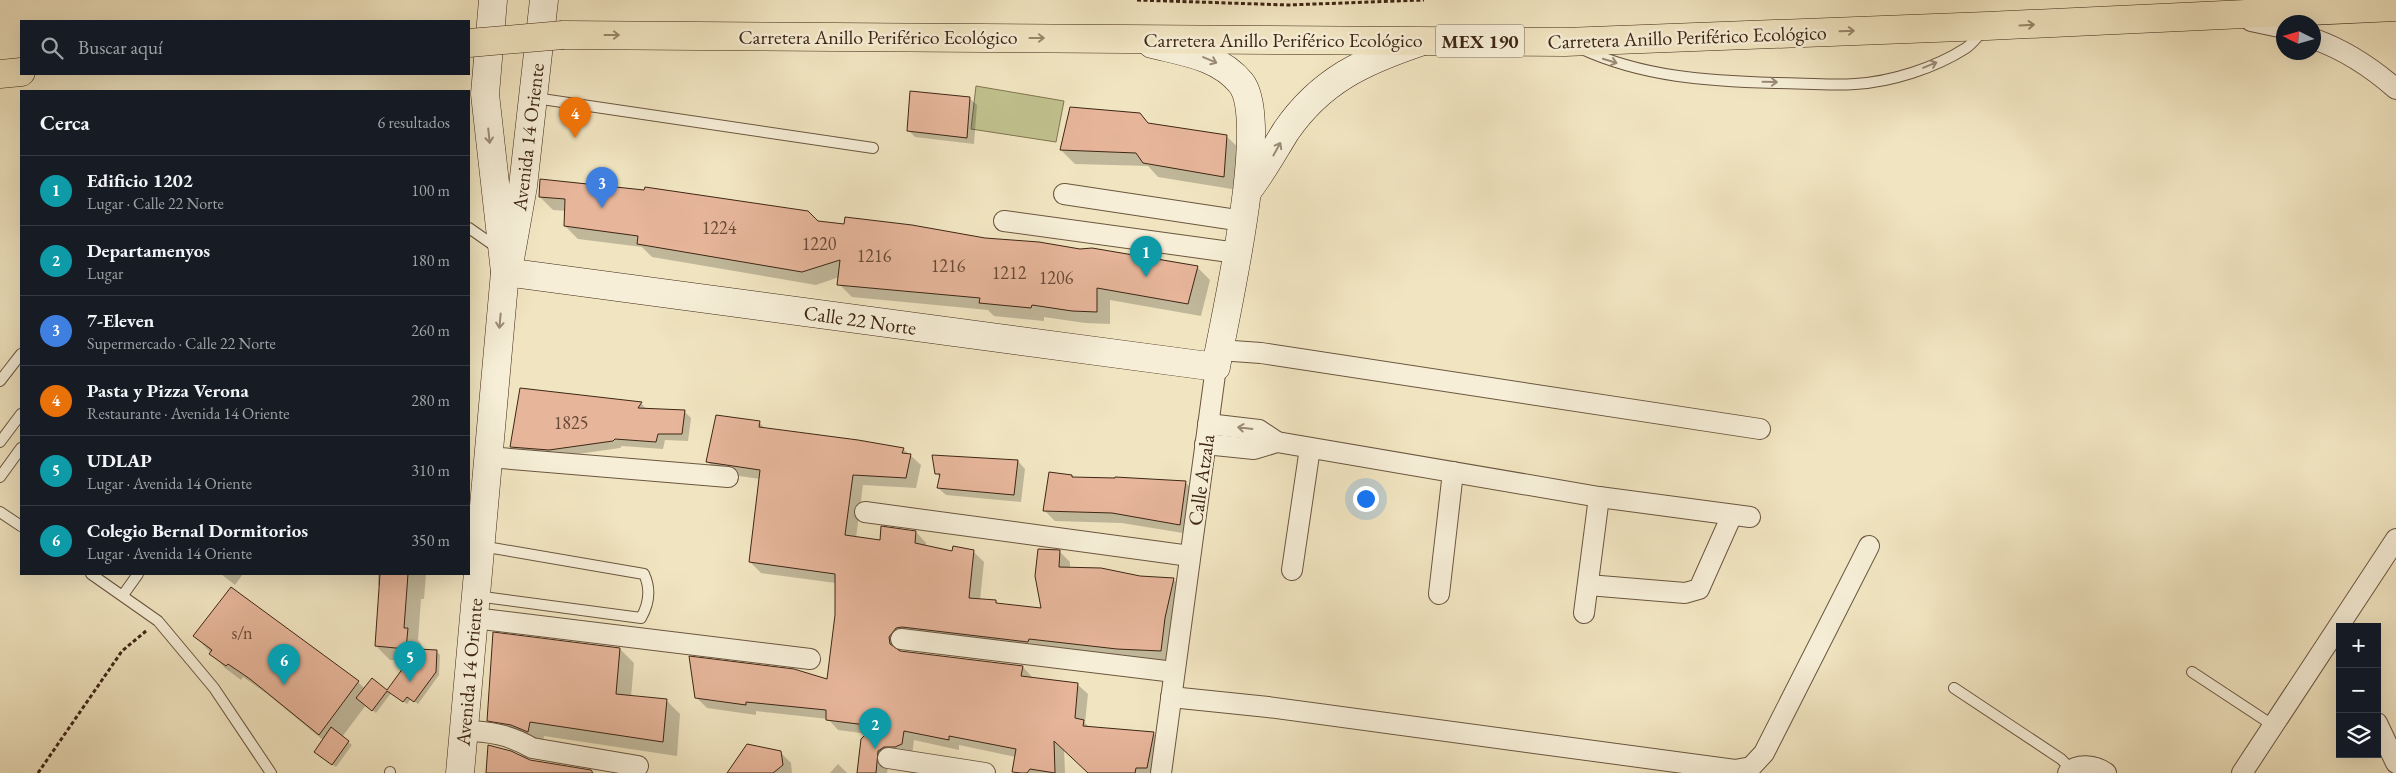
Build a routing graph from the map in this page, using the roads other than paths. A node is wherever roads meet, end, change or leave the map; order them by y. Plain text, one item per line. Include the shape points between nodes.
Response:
1 (494, 0) edge
2 (544, 0) edge
3 (2396, 7) edge
4 (2227, 15) junction
5 (1987, 26) junction
6 (2276, 26) edge
7 (1130, 39) junction
8 (1424, 41) junction
9 (1565, 42) junction
10 (2321, 42) edge
11 (470, 43) edge
12 (20, 72) edge
13 (0, 74) edge
14 (2396, 89) edge
15 (534, 98) junction
16 (872, 148) dead end
17 (1248, 189) junction
18 (1064, 194) dead end
19 (1004, 221) dead end
20 (1243, 221) junction
21 (470, 229) edge
22 (1237, 253) junction
23 (506, 260) junction
24 (20, 355) edge
25 (1217, 359) junction
26 (0, 381) edge
27 (20, 415) edge
28 (1760, 429) dead end
29 (1207, 434) junction
30 (0, 442) edge
31 (1310, 448) junction
32 (20, 449) edge
33 (488, 458) junction
34 (1453, 472) junction
35 (0, 477) edge
36 (728, 477) dead end
37 (1600, 496) junction
38 (0, 512) edge
39 (865, 512) dead end
40 (20, 525) edge
41 (2396, 539) edge
42 (480, 546) junction
43 (1869, 546) dead end
44 (1190, 556) junction
45 (1292, 570) dead end
46 (93, 575) edge
47 (137, 575) edge
48 (1588, 585) junction
49 (1439, 594) dead end
50 (123, 595) junction
51 (475, 607) junction
52 (1584, 613) dead end
53 (2346, 623) edge
54 (901, 639) dead end
55 (2336, 639) edge
56 (810, 659) dead end
57 (1174, 672) junction
58 (2192, 672) dead end
59 (1954, 688) dead end
60 (1171, 697) junction
61 (2274, 726) junction
62 (464, 731) junction
63 (2381, 731) edge
64 (888, 758) dead end
65 (2396, 763) edge
66 (638, 766) dead end
67 (2070, 771) edge
68 (271, 773) edge
69 (460, 773) edge
70 (985, 773) edge
71 (1161, 773) edge
72 (2106, 773) edge
73 (2242, 773) edge

1 -> 23 street, Avenida 14 Oriente via 478,98
2 - 15 street, Avenida 14 Oriente
3 - 4 highway, Carretera Anillo Periférico Ecológico / MEX 190
5 -> 4 highway, Carretera Anillo Periférico Ecológico / MEX 190
4 - 6 street
9 -> 5 highway, Carretera Anillo Periférico Ecológico / MEX 190
9 -> 5 lane via 1638,69 1690,78 1854,85 1898,76 1943,60 1967,47
7 - 8 highway, Carretera Anillo Periférico Ecológico / MEX 190
11 -> 7 highway, Carretera Anillo Periférico Ecológico / MEX 190, bridge via 563,35
7 -> 17 street, Calle Atzala via 1217,63 1241,83 1251,105
8 - 9 highway, Carretera Anillo Periférico Ecológico / MEX 190
17 -> 8 street via 1267,166 1287,131 1309,103 1327,87 1365,62
10 - 14 street via 2338,48
12 - 13 highway
15 - 16 lane
15 - 23 street, Avenida 14 Oriente via 524,186
17 - 20 street, Calle Atzala
18 - 20 street
19 - 22 street
20 - 22 street, Calle Atzala
21 - 23 lane
22 - 25 street, Calle Atzala
23 - 25 street, Calle 22 Norte
23 -> 33 street, Avenida 14 Oriente
24 - 26 lane
25 - 28 street via 1261,353
25 - 29 street, Calle Atzala
27 - 30 lane
29 - 31 street via 1254,448 1278,442
29 - 44 street, Calle Atzala
31 - 34 street
31 - 45 street
32 - 35 lane
33 - 36 street
33 - 42 street, Avenida 14 Oriente
34 - 37 street
34 - 49 street
37 - 48 street
37 - 48 street via 1741,516 1698,589 1685,594
38 - 40 lane
39 - 44 street
41 - 53 street
42 - 51 street, Avenida 14 Oriente
42 - 51 lane via 644,574 649,586 646,610 641,618
43 - 60 street via 1764,753 1751,767 1735,770 1268,707
44 - 57 street, Calle Atzala
46 - 50 lane
47 - 50 lane
48 - 52 street
50 - 68 lane via 158,621 214,688
51 - 56 street
51 - 62 street, Avenida 14 Oriente
54 - 57 street
55 - 61 street
57 - 60 street, Calle Atzala
58 - 61 lane
59 - 67 lane via 2061,760
60 - 71 street, Calle Atzala
61 - 73 street
62 - 66 street via 490,731 517,739 532,748
62 - 69 street, Avenida 14 Oriente
63 - 65 street
64 - 70 street
67 - 72 street via 2085,766

